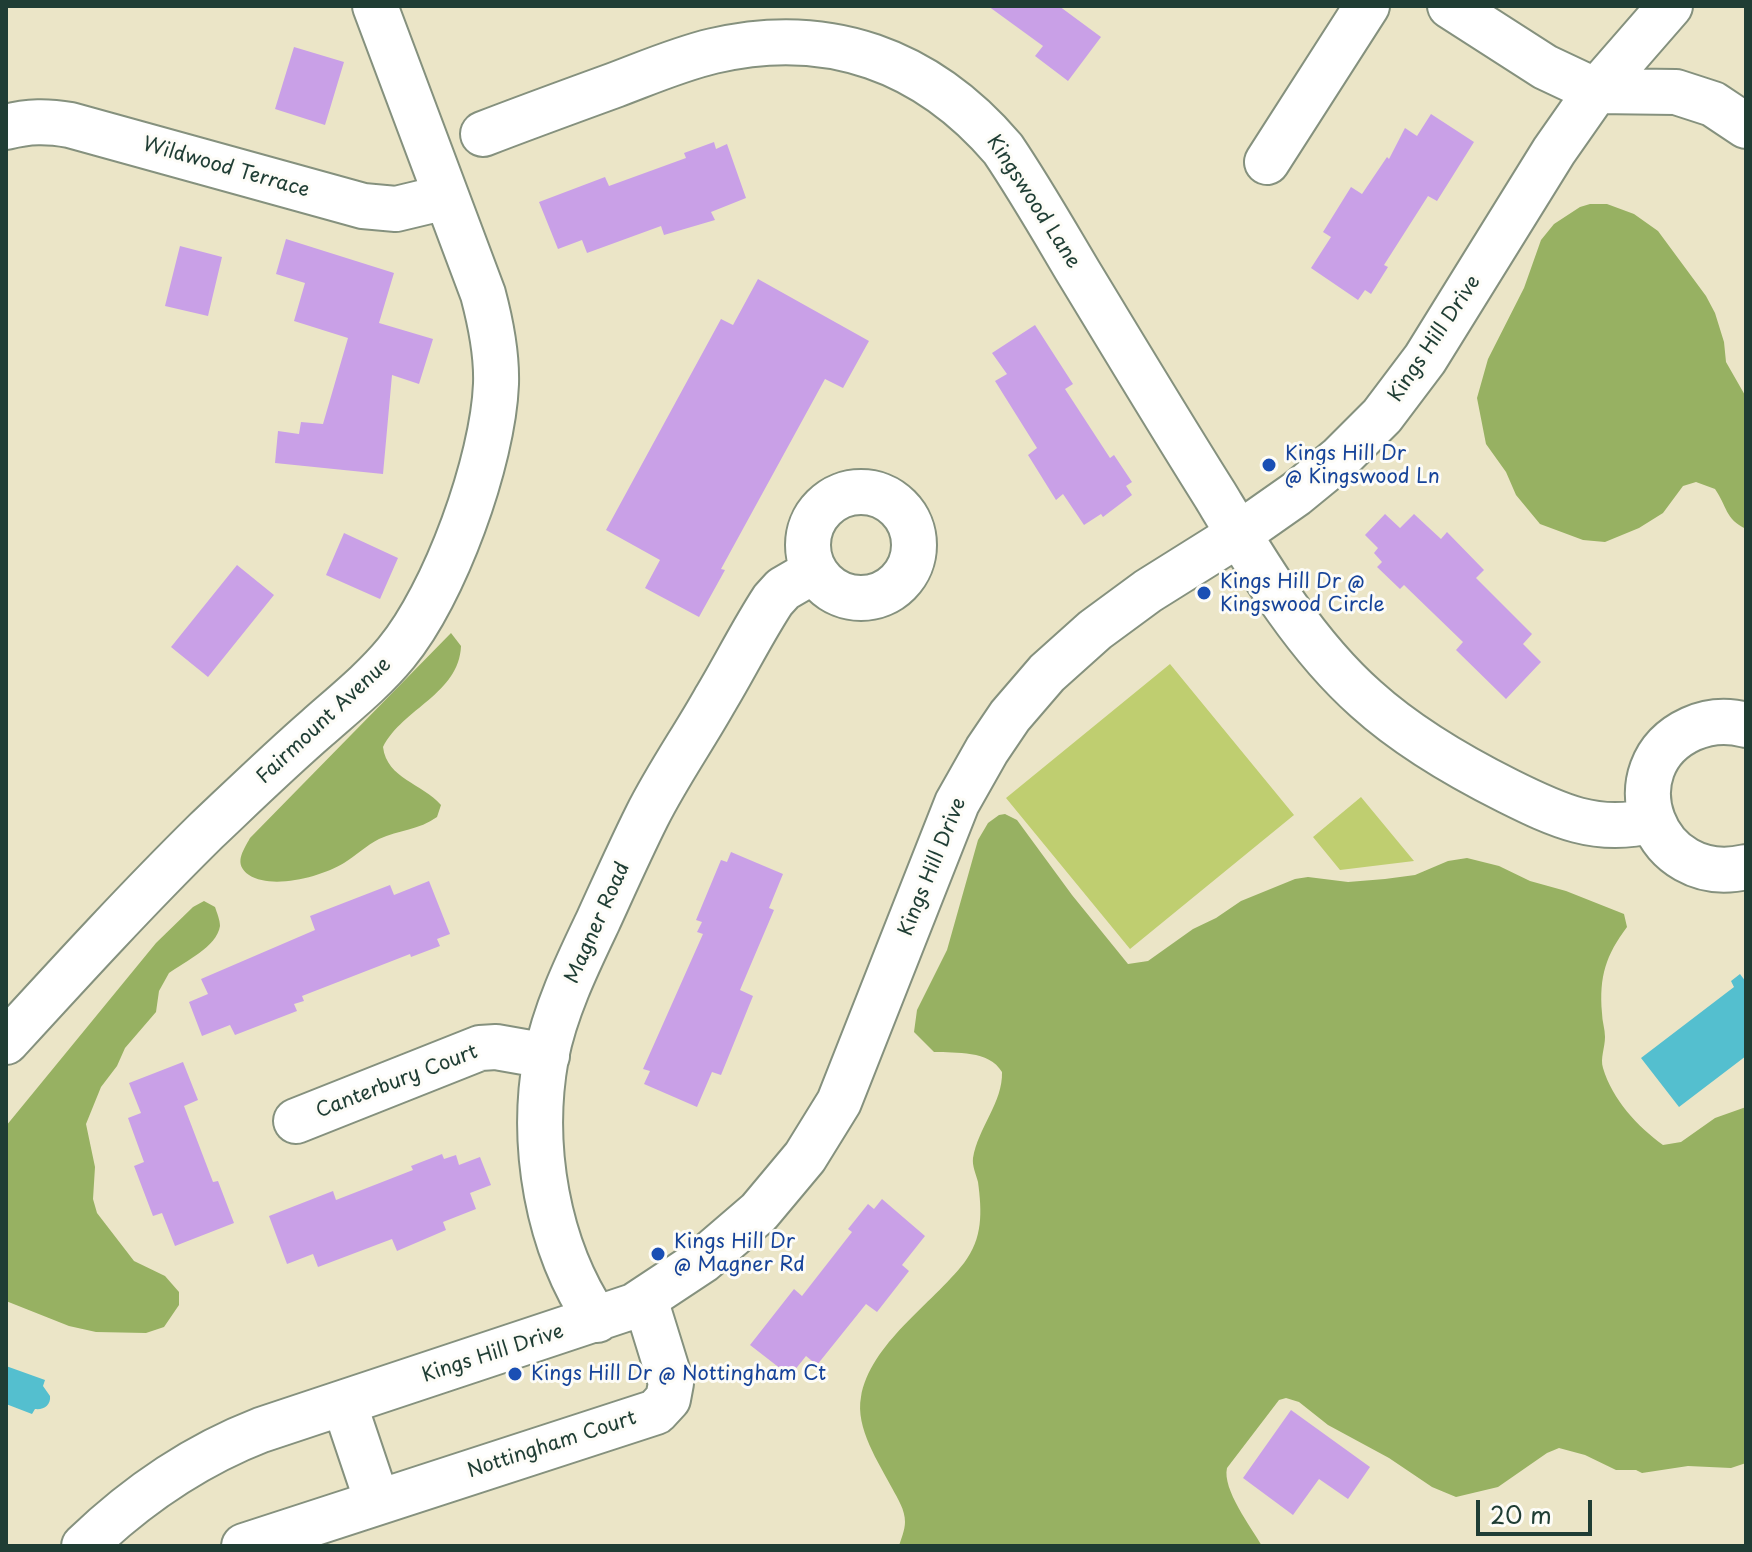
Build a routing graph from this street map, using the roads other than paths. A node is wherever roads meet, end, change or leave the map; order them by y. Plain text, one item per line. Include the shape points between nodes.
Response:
1 (375, 6) edge
2 (1367, 6) edge
3 (1450, 6) edge
4 (1670, 6) edge
5 (1596, 91) junction
6 (1746, 126) edge
7 (6, 127) edge
8 (483, 134) dead end
9 (1267, 162) dead end
10 (446, 197) junction
11 (1239, 534) junction
12 (814, 571) dead end
13 (1746, 725) edge
14 (1652, 820) junction
15 (1746, 867) edge
16 (6, 1042) edge
17 (547, 1056) junction
18 (296, 1121) dead end
19 (645, 1299) junction
20 (597, 1320) junction
21 (344, 1403) junction
22 (377, 1501) junction
23 (84, 1546) edge
24 (244, 1546) edge

1 - 10 street, Fairmount Avenue
2 - 9 street
3 - 5 street via 1545,67
4 - 5 street, Kings Hill Drive
5 - 6 street via 1676,92 1713,104
5 - 11 street, Kings Hill Drive via 1398,397 1330,467
7 - 10 street, Wildwood Terrace via 48,121 70,125 363,206 396,209
8 - 11 street, Kingswood Lane via 697,55 755,43 843,47 918,76 967,111 1003,149
10 - 16 street, Fairmount Avenue via 483,294 496,382 478,479 430,600 382,668 177,860
11 - 14 street, Kingswood Lane via 1326,660 1366,700 1418,739 1513,793 1585,822 1618,827
11 - 19 street, Kings Hill Drive via 1095,630 1010,716 957,803 848,1083 817,1140 777,1194 741,1229
12 - 17 street, Magner Road via 773,600 648,814 584,950
13 - 14 street via 1699,725 1667,747 1650,781
14 - 15 street via 1665,843 1684,860 1708,870
17 - 18 street, Canterbury Court via 480,1048
17 - 20 street, Magner Road via 543,1160 553,1224 572,1277
19 - 20 street, Kings Hill Drive
19 - 22 street, Nottingham Court via 671,1383 664,1405
20 - 21 street, Kings Hill Drive
21 - 22 street
21 - 23 street, Kings Hill Drive via 213,1451 131,1504
22 - 24 street, Nottingham Court

